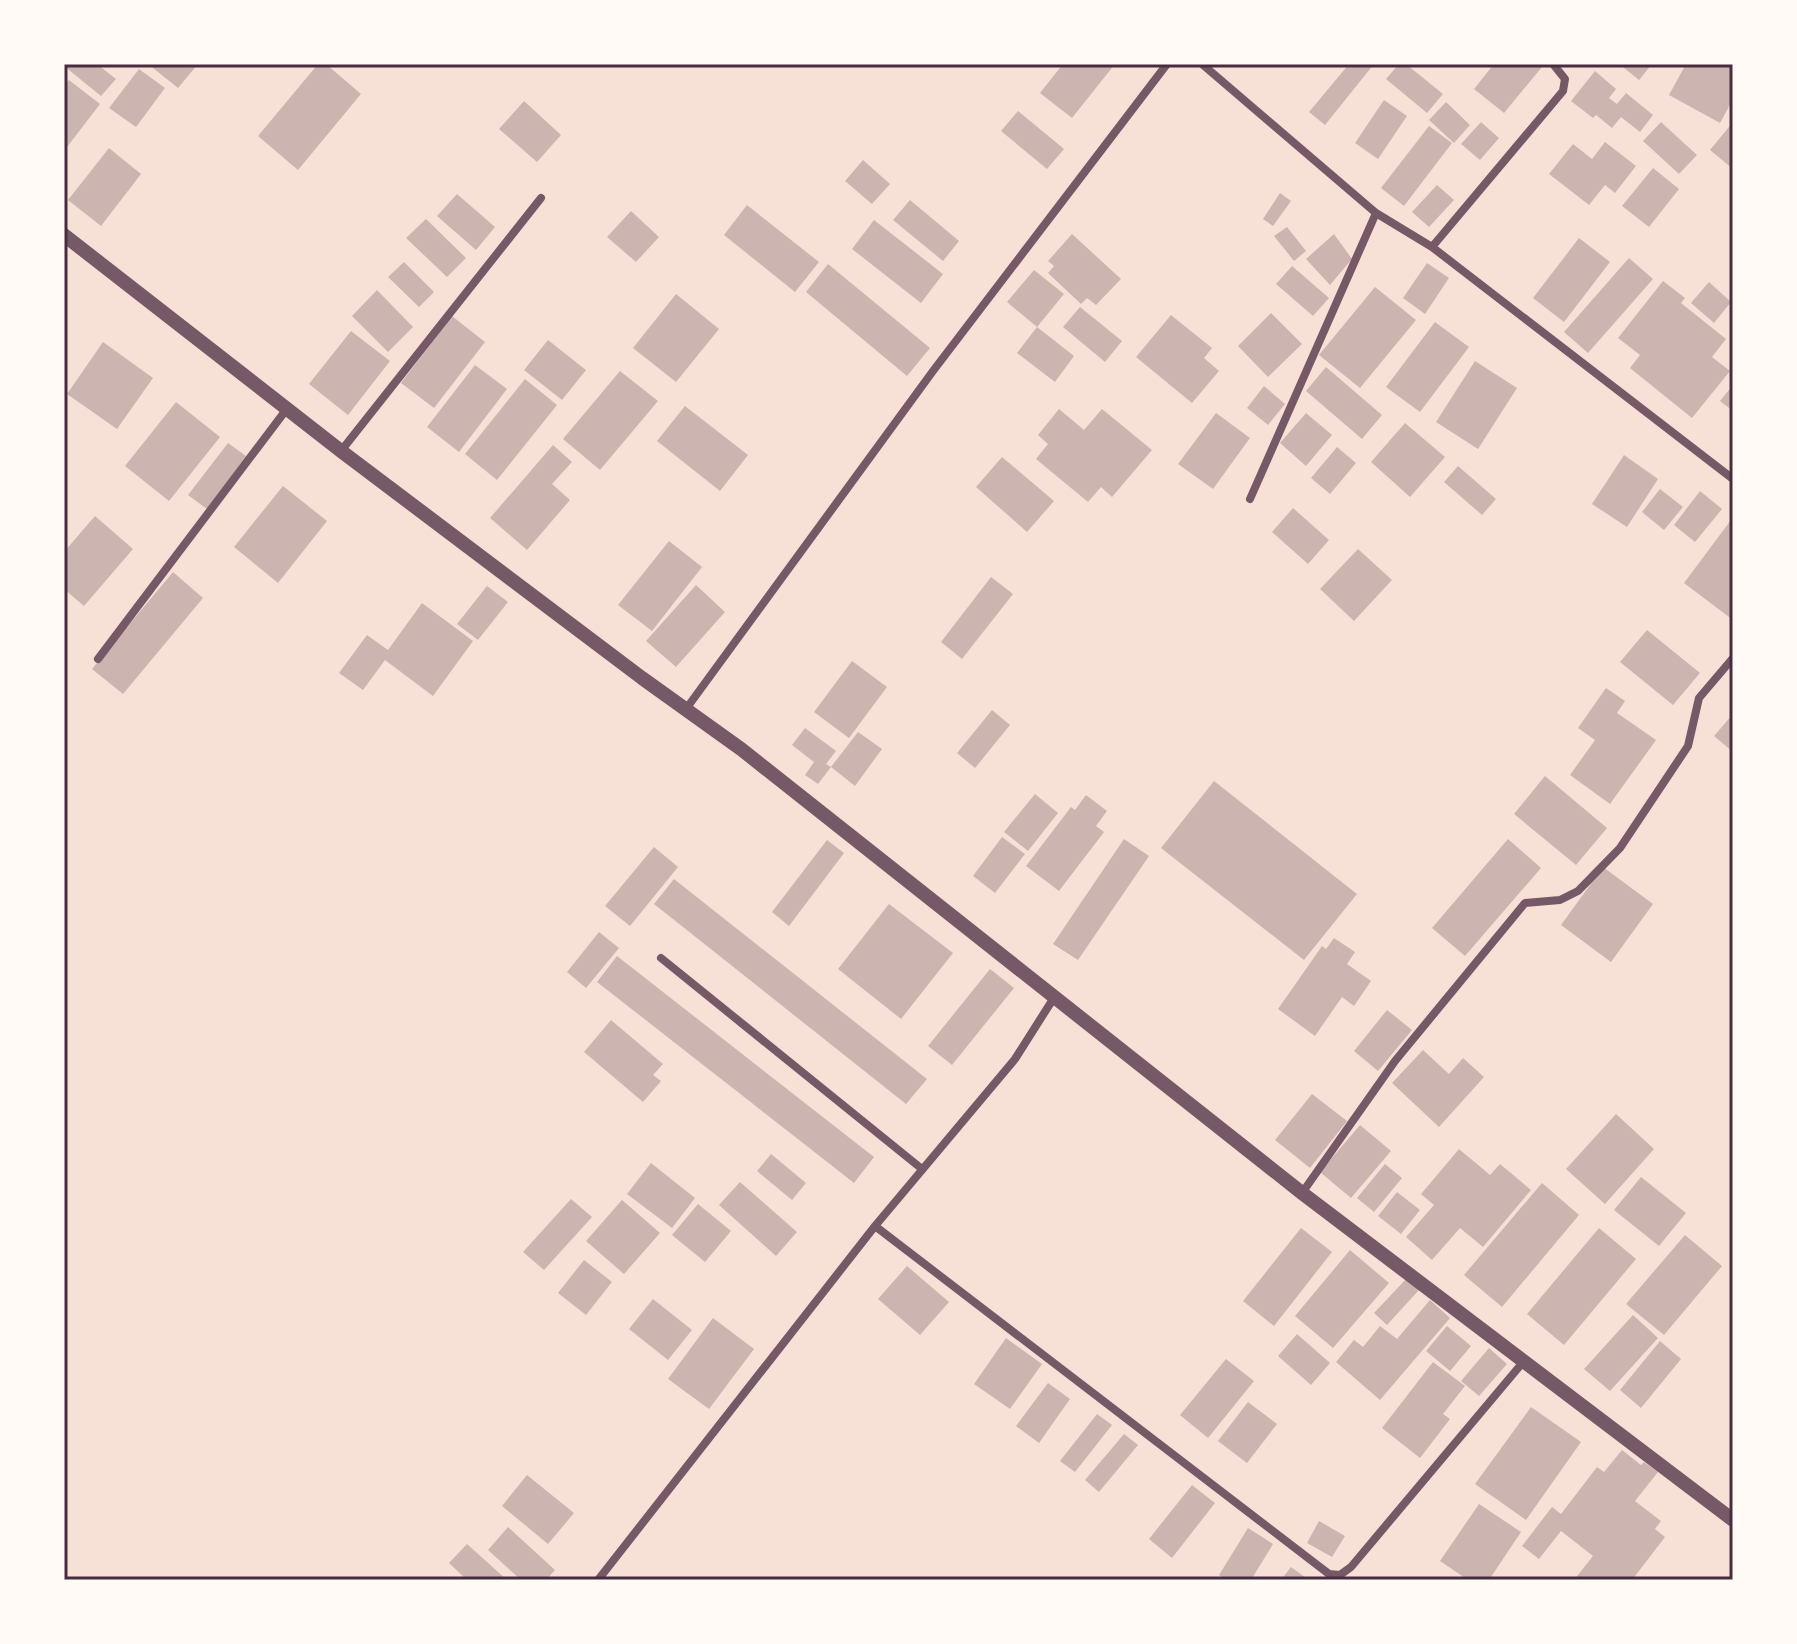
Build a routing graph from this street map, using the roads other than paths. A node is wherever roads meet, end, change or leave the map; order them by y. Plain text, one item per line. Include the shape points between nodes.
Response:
1 (1167, 64) edge
2 (1202, 64) edge
3 (1553, 64) edge
4 (541, 198) dead end
5 (1376, 213) junction
6 (64, 235) edge
7 (1432, 247) junction
8 (286, 410) junction
9 (341, 451) junction
10 (1733, 479) edge
11 (1250, 499) dead end
12 (1733, 658) edge
13 (98, 659) dead end
14 (686, 709) junction
15 (661, 958) dead end
16 (1055, 996) junction
17 (922, 1169) junction
18 (1302, 1193) junction
19 (875, 1226) junction
20 (1524, 1361) junction
21 (1733, 1520) edge
22 (598, 1580) edge

1 - 14 street via 933,371
2 - 5 street
3 - 7 street via 1565,79 1563,91
4 - 9 street
5 - 7 street
5 - 11 street
6 - 8 street
7 - 10 street
8 - 9 street
8 - 13 street
9 - 14 street
12 - 18 street via 1699,698 1688,746 1620,848 1578,891 1560,900 1525,903 1395,1061
14 - 16 street
15 - 17 street
16 - 17 street via 1015,1059
16 - 18 street
17 - 19 street
18 - 20 street
19 - 20 street via 1329,1574 1340,1575 1351,1567
19 - 22 street
20 - 21 street

